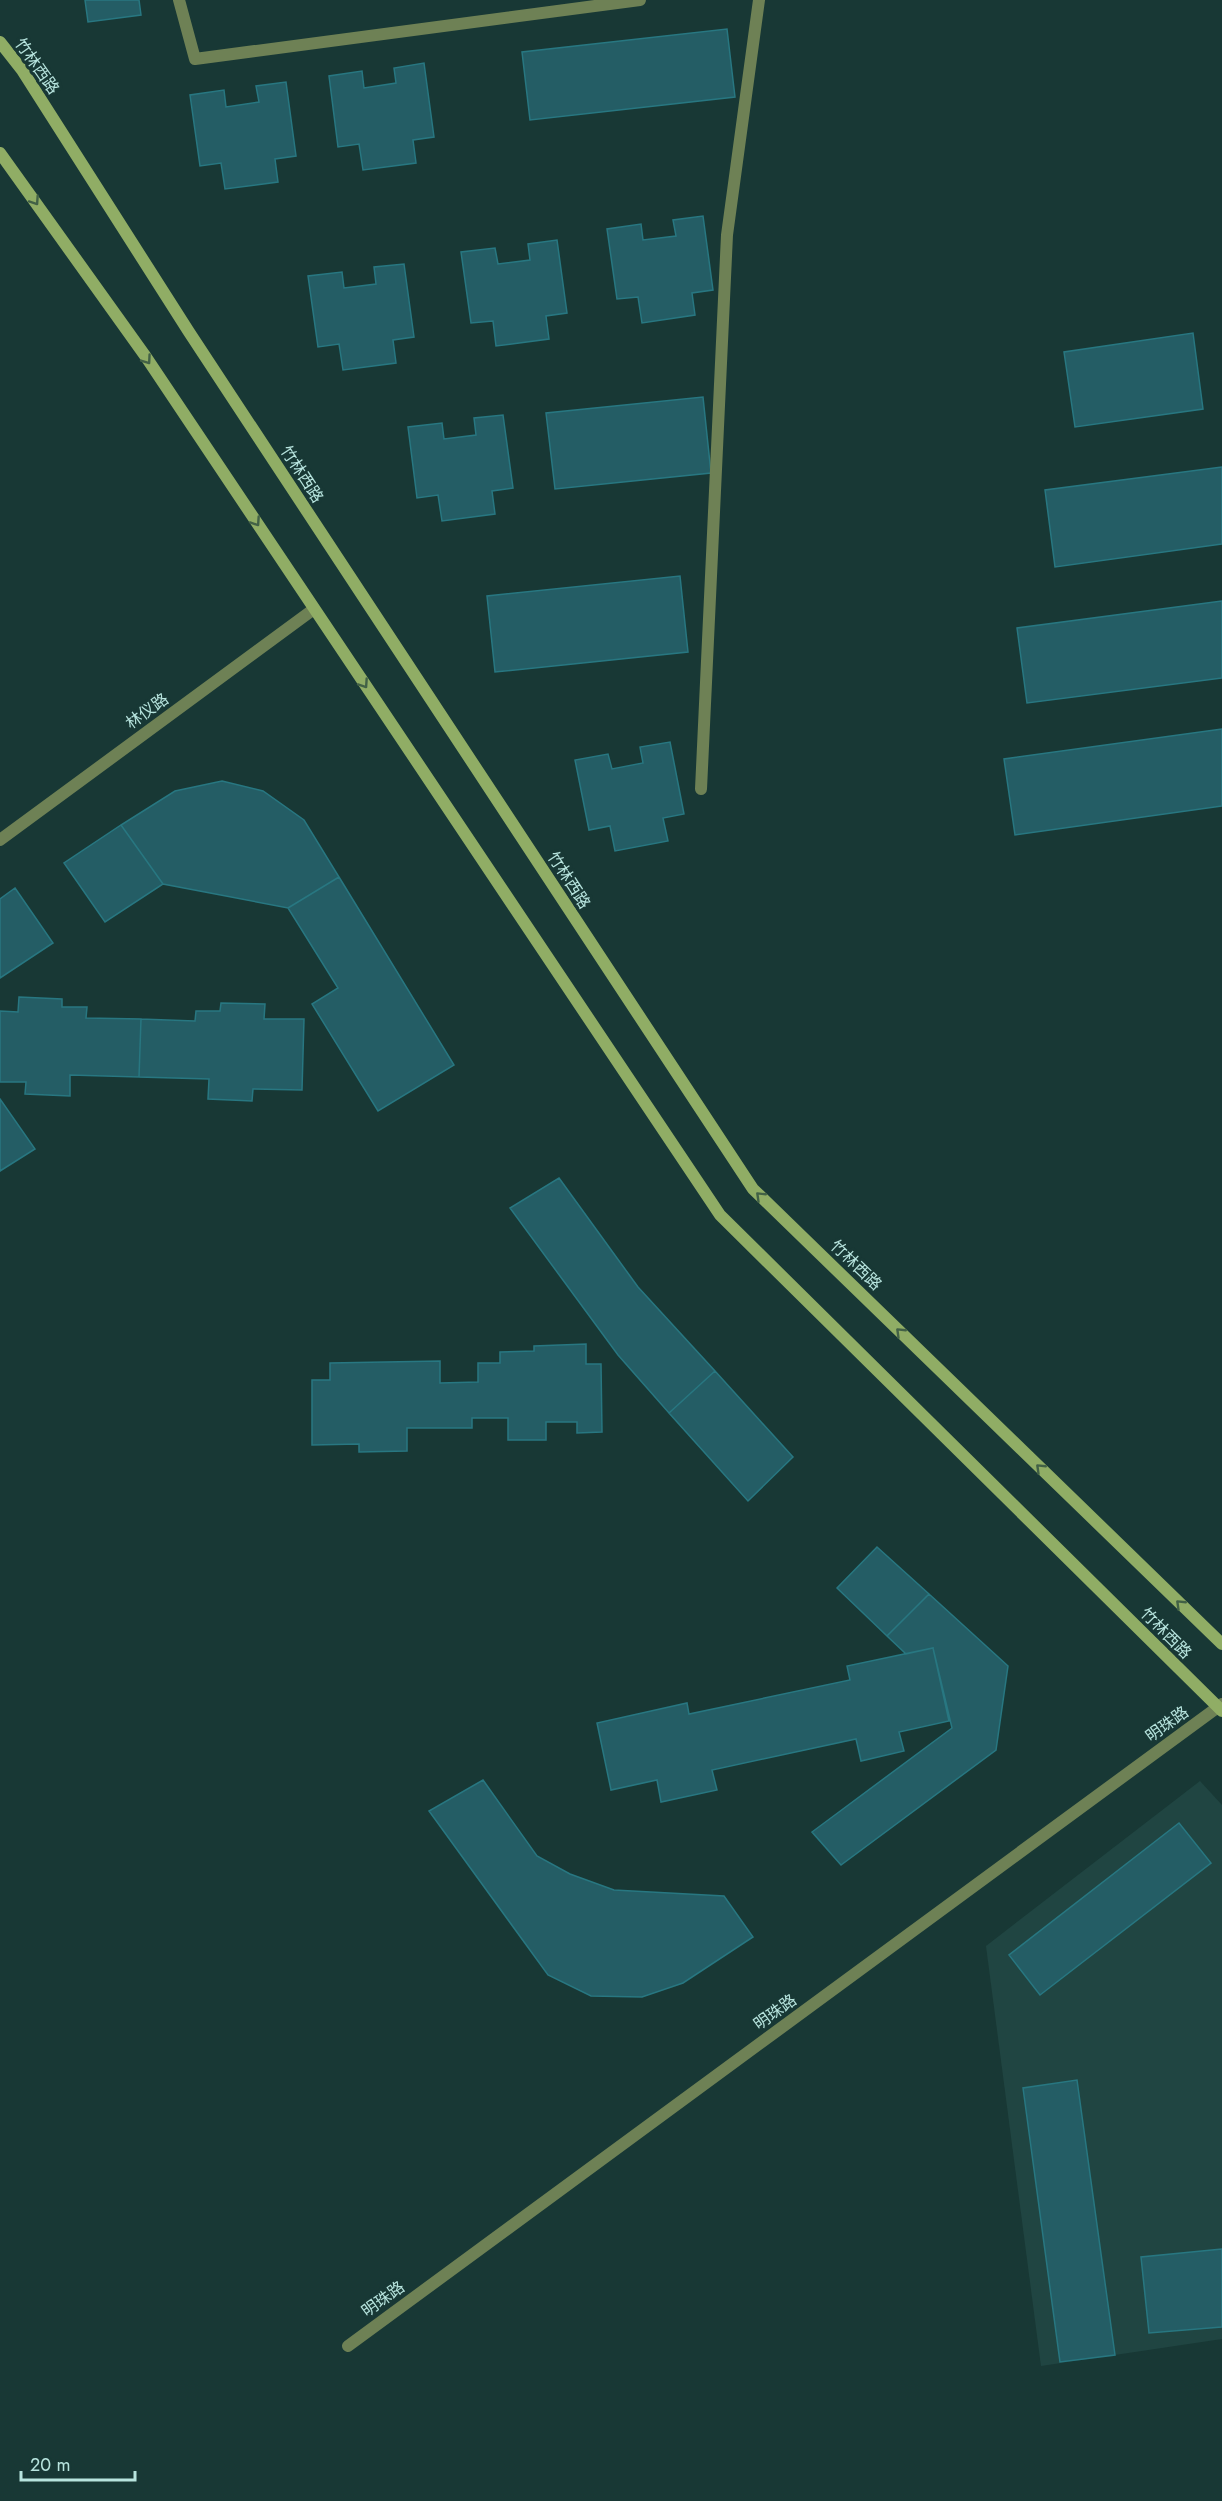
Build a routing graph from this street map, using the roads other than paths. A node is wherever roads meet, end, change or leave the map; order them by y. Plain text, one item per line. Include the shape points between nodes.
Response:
1 (179, 0) edge
2 (640, 0) edge
3 (759, 0) edge
4 (0, 42) edge
5 (0, 153) edge
6 (314, 609) junction
7 (701, 789) dead end
8 (0, 840) edge
9 (1222, 1644) edge
10 (1221, 1708) edge
11 (348, 2346) dead end

1 - 2 street via 195,59
3 - 7 street via 727,235
9 -> 4 main road, 竹林西路 via 753,1189 189,332 22,70
5 -> 6 main road, 竹林西路 via 146,357
6 - 8 street, 林仪路
6 -> 10 main road, 竹林西路 via 720,1215
10 - 11 street, 明珠路

